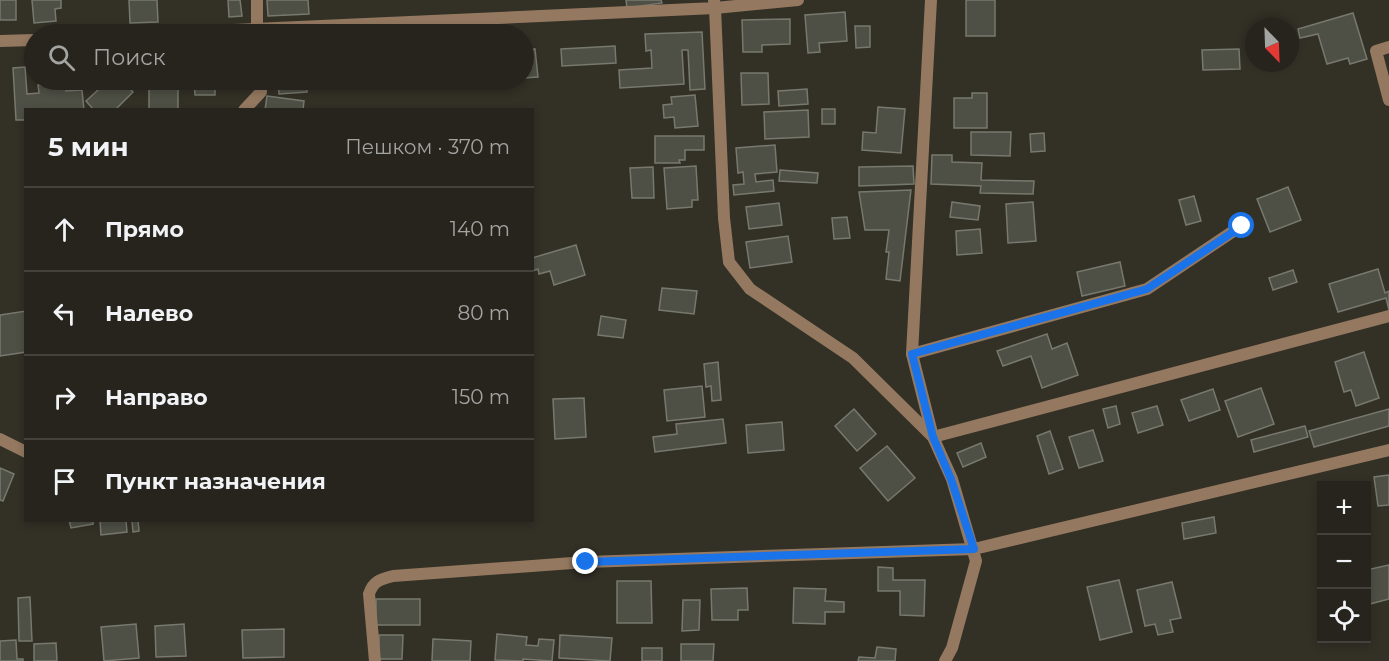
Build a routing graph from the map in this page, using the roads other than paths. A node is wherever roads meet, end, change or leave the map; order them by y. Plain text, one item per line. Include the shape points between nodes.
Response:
1 (256, 0) edge
2 (798, 0) edge
3 (931, 0) edge
4 (714, 4) edge
5 (257, 24) edge
6 (388, 24) edge
7 (24, 40) edge
8 (0, 41) edge
9 (1389, 47) edge
10 (261, 90) edge
11 (1389, 100) edge
12 (246, 108) edge
13 (1242, 226) dead end
14 (1389, 316) edge
15 (912, 354) junction
16 (933, 437) junction
17 (0, 439) edge
18 (1389, 450) edge
19 (24, 451) edge
20 (974, 549) junction
21 (375, 661) edge
22 (945, 661) edge

1 - 5 street
2 - 4 street
3 - 15 street
4 - 6 street
4 - 16 street via 729,262 750,289 853,358
7 - 8 street
9 - 11 street via 1376,51
10 - 12 street
13 - 15 street via 1147,289
14 - 16 street
15 - 16 street
16 - 20 street
17 - 19 street
18 - 20 street
20 - 21 street via 586,562 393,576 378,580 369,594
20 - 22 street via 976,561

